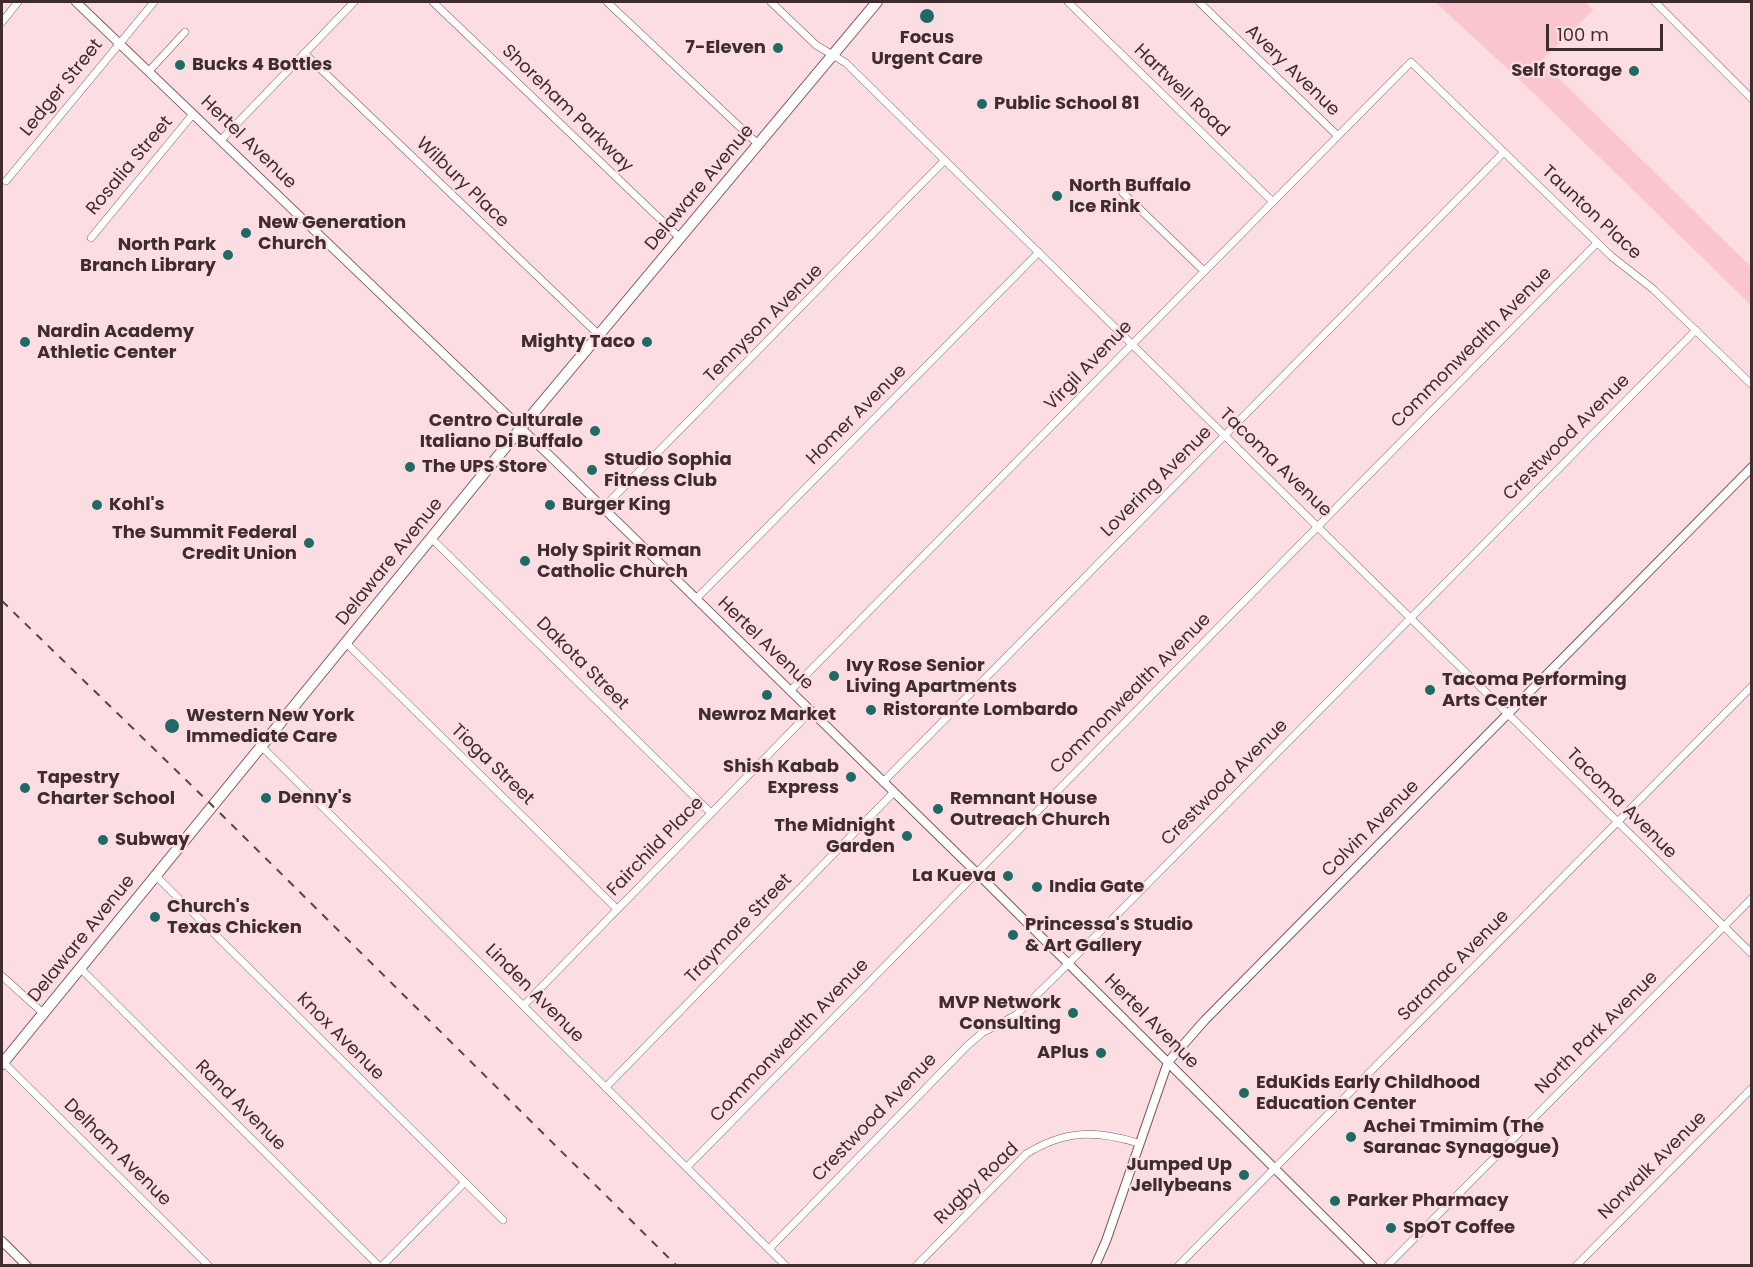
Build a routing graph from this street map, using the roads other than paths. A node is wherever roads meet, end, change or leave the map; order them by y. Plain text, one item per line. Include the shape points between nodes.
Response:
1 (18, 2) edge
2 (76, 2) edge
3 (154, 2) edge
4 (354, 2) edge
5 (433, 2) edge
6 (607, 2) edge
7 (771, 2) edge
8 (877, 2) edge
9 (1068, 2) edge
10 (1199, 2) edge
11 (1655, 2) edge
12 (2, 22) edge
13 (185, 32) dead end
14 (119, 42) junction
15 (304, 53) junction
16 (832, 55) junction
17 (1411, 62) joint
18 (149, 71) junction
19 (1752, 99) edge
20 (193, 114) junction
21 (1338, 136) junction
22 (221, 140) junction
23 (758, 144) junction
24 (1504, 152) junction
25 (945, 160) junction
26 (6, 181) dead end
27 (1123, 193) dead end
28 (1273, 202) junction
29 (91, 238) dead end
30 (680, 238) junction
31 (1597, 243) junction
32 (1039, 252) junction
33 (1204, 271) junction
34 (1696, 330) junction
35 (599, 335) junction
36 (1132, 343) junction
37 (1752, 385) edge
38 (520, 428) junction
39 (1224, 435) junction
40 (1752, 467) edge
41 (603, 508) junction
42 (1318, 526) junction
43 (430, 538) junction
44 (696, 599) junction
45 (1410, 617) junction
46 (345, 642) junction
47 (1752, 686) edge
48 (790, 691) junction
49 (811, 711) junction
50 (1508, 713) junction
51 (261, 746) junction
52 (883, 782) junction
53 (894, 792) junction
54 (711, 813) junction
55 (1618, 822) junction
56 (976, 872) junction
57 (155, 875) junction
58 (1752, 898) edge
59 (617, 909) junction
60 (1724, 926) junction
61 (1752, 954) edge
62 (1069, 963) junction
63 (80, 968) junction
64 (2, 976) edge
65 (524, 1005) junction
66 (43, 1013) junction
67 (1167, 1062) junction
68 (2, 1063) edge
69 (606, 1086) junction
70 (1752, 1088) edge
71 (1138, 1143) junction
72 (687, 1167) junction
73 (1275, 1169) junction
74 (465, 1182) junction
75 (503, 1220) dead end
76 (2, 1241) edge
77 (769, 1249) junction
78 (27, 1266) edge
79 (209, 1266) edge
80 (380, 1266) edge
81 (786, 1266) edge
82 (916, 1266) edge
83 (1095, 1266) edge
84 (1178, 1266) edge
85 (1373, 1266) edge
86 (1387, 1266) edge
87 (1576, 1266) edge

1 - 12 street
2 - 14 street, Hertel Avenue
3 - 14 street, Ledger Street
4 - 15 street
5 - 30 street, Shoreham Parkway
6 - 23 street
7 - 16 street, Tacoma Avenue
8 - 16 main road, Delaware Avenue
9 - 28 street, Hartwell Road
10 - 21 street, Avery Avenue
11 - 19 street
13 - 18 street
14 - 18 street, Hertel Avenue
14 - 26 street, Ledger Street
15 - 22 street
15 - 35 street, Wilbury Place
16 - 23 main road, Delaware Avenue
16 - 25 street, Tacoma Avenue via 846,63
17 - 21 street, Virgil Avenue
17 - 24 street, Taunton Place
18 - 20 street, Hertel Avenue
20 - 22 street, Hertel Avenue
20 - 29 street, Rosalia Street
21 - 28 street, Virgil Avenue
22 - 38 street, Hertel Avenue
23 - 30 main road, Delaware Avenue
24 - 31 street, Taunton Place
24 - 39 street, Lovering Avenue
25 - 32 street, Tacoma Avenue
25 - 41 street, Tennyson Avenue
27 - 33 street
28 - 33 street, Virgil Avenue
30 - 35 main road, Delaware Avenue
31 - 34 street, Taunton Place
31 - 42 street, Commonwealth Avenue
32 - 36 street, Tacoma Avenue
32 - 44 street, Homer Avenue
33 - 36 street, Virgil Avenue
34 - 37 street, Taunton Place
34 - 45 street, Crestwood Avenue
35 - 38 main road, Delaware Avenue
36 - 39 street, Tacoma Avenue
36 - 48 street, Virgil Avenue
38 - 41 street, Hertel Avenue
38 - 43 main road, Delaware Avenue
39 - 42 street, Tacoma Avenue
39 - 52 street, Lovering Avenue
40 - 50 street, Colvin Avenue
41 - 44 street, Hertel Avenue
42 - 45 street, Tacoma Avenue
42 - 56 street, Commonwealth Avenue
43 - 46 main road, Delaware Avenue
43 - 54 street, Dakota Street
44 - 48 street, Hertel Avenue
45 - 50 street, Tacoma Avenue
45 - 62 street, Crestwood Avenue
46 - 51 main road, Delaware Avenue
46 - 59 street, Tioga Street
47 - 55 street, Saranac Avenue
48 - 49 street, Hertel Avenue
49 - 52 street, Hertel Avenue
49 - 54 street, Fairchild Place
50 - 55 street, Tacoma Avenue
50 - 67 street, Colvin Avenue
51 - 57 main road, Delaware Avenue
51 - 65 street, Linden Avenue
52 - 53 street, Hertel Avenue
53 - 56 street, Hertel Avenue
53 - 69 street, Traymore Street
54 - 59 street, Fairchild Place
55 - 60 street, Tacoma Avenue
55 - 73 street, Saranac Avenue
56 - 62 street, Hertel Avenue
56 - 72 street, Commonwealth Avenue
57 - 63 main road, Delaware Avenue
57 - 74 street, Knox Avenue
58 - 60 street, North Park Avenue
59 - 65 street, Fairchild Place
60 - 61 street, Tacoma Avenue
60 - 86 street, North Park Avenue
62 - 67 street, Hertel Avenue
62 - 77 street, Crestwood Avenue via 1016,1015 967,1046
63 - 66 main road, Delaware Avenue
63 - 80 street, Rand Avenue
64 - 66 street
65 - 69 street, Linden Avenue
66 - 68 main road, Delaware Avenue
67 - 71 street, Colvin Avenue
67 - 73 street, Hertel Avenue
68 - 79 street, Delham Avenue
69 - 72 street, Linden Avenue
70 - 87 street, Norwalk Avenue
71 - 82 street, Rugby Road via 1087,1133 1061,1137 1037,1147
71 - 83 street, Colvin Avenue
72 - 77 street, Linden Avenue
73 - 84 street, Saranac Avenue
73 - 85 street, Hertel Avenue
74 - 75 street, Knox Avenue
74 - 80 street
76 - 78 street
77 - 81 street, Linden Avenue

